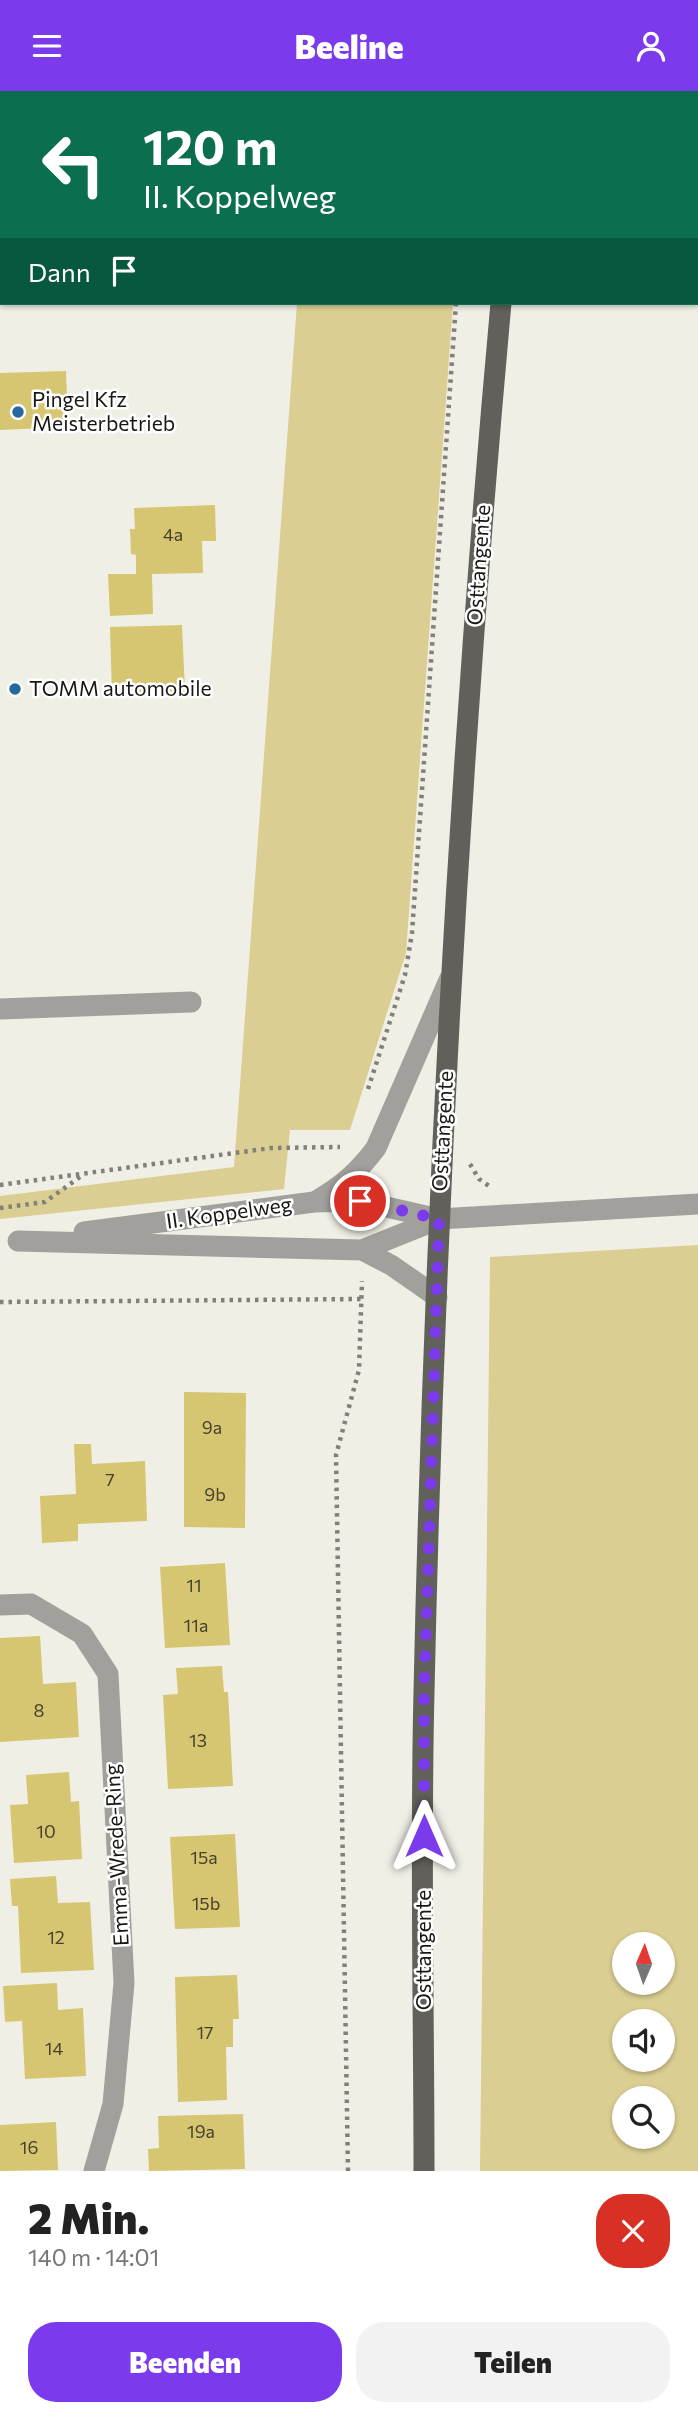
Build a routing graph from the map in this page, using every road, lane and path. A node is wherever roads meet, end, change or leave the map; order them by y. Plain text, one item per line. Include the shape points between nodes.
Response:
1 (456, 305) edge
2 (501, 305) edge
3 (450, 978) junction
4 (191, 1002) dead end
5 (0, 1009) edge
6 (366, 1097) dead end
7 (347, 1147) dead end
8 (85, 1174) junction
9 (0, 1185) edge
10 (314, 1202) junction
11 (698, 1204) edge
12 (0, 1207) edge
13 (439, 1219) junction
14 (9, 1241) edge
15 (362, 1250) junction
16 (438, 1297) junction
17 (0, 1302) edge
18 (0, 1605) edge
19 (94, 2171) edge
20 (348, 2171) edge
21 (424, 2171) edge

1 - 6 path via 412,933 405,975
2 - 3 main road, Osttangente
3 - 10 street via 376,1148 359,1172
3 - 13 main road, Osttangente
4 - 5 street
7 - 8 path via 271,1148
8 - 9 path
8 - 12 path via 45,1202
10 - 13 street, II. Koppelweg via 360,1201
10 - 14 street, II. Koppelweg
11 - 13 street, II. Koppelweg
13 - 15 street, II. Koppelweg
13 - 16 main road, Osttangente
14 - 15 street, II. Koppelweg
15 - 16 street, II. Koppelweg
16 - 21 main road, Osttangente via 424,1696
17 - 20 path via 363,1299 359,1370 337,1455
18 - 19 street, Emma-Wrede-Ring via 30,1604 82,1634 108,1674 124,1983 113,2104

